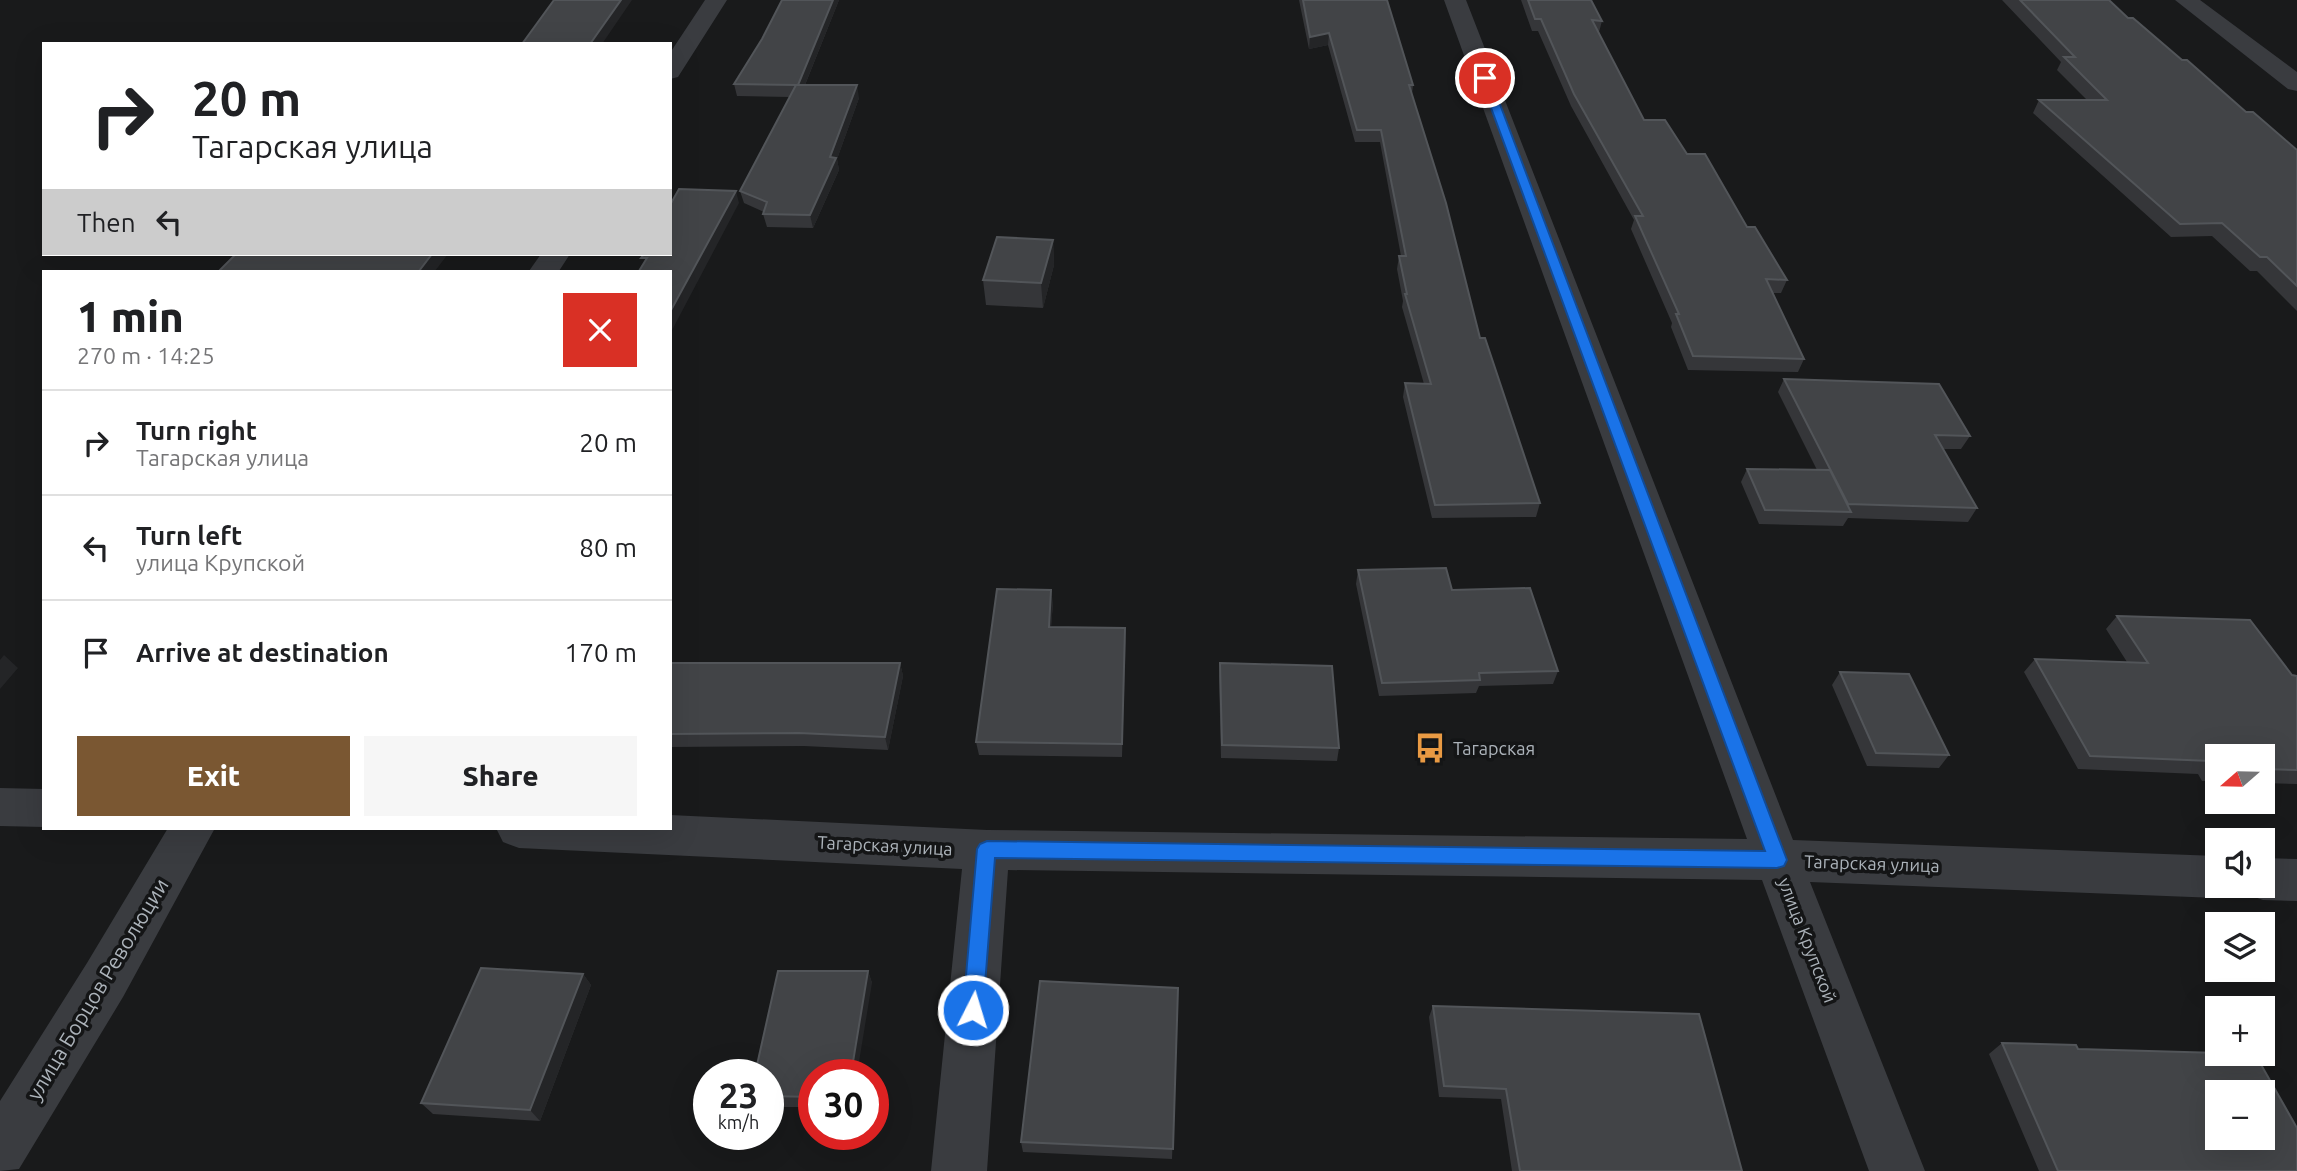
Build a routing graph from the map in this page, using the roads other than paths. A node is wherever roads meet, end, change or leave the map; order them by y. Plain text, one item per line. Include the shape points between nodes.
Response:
1 (716, 0) edge
2 (1455, 0) edge
3 (2186, 0) edge
4 (672, 69) edge
5 (2297, 84) edge
6 (0, 807) edge
7 (42, 808) edge
8 (191, 830) edge
9 (564, 830) edge
10 (987, 849) junction
11 (1777, 860) junction
12 (2205, 877) edge
13 (2275, 879) edge
14 (2297, 880) edge
15 (0, 1150) edge
16 (959, 1171) edge
17 (1897, 1171) edge

1 - 4 street
2 - 11 street, улица Крупской
3 - 5 street
6 - 7 street
8 - 15 street, улица Борцов Революции
9 - 10 street, Тагарская улица
10 - 11 street, Тагарская улица
10 - 16 street
11 - 12 street, Тагарская улица
11 - 17 street, улица Крупской
13 - 14 street

